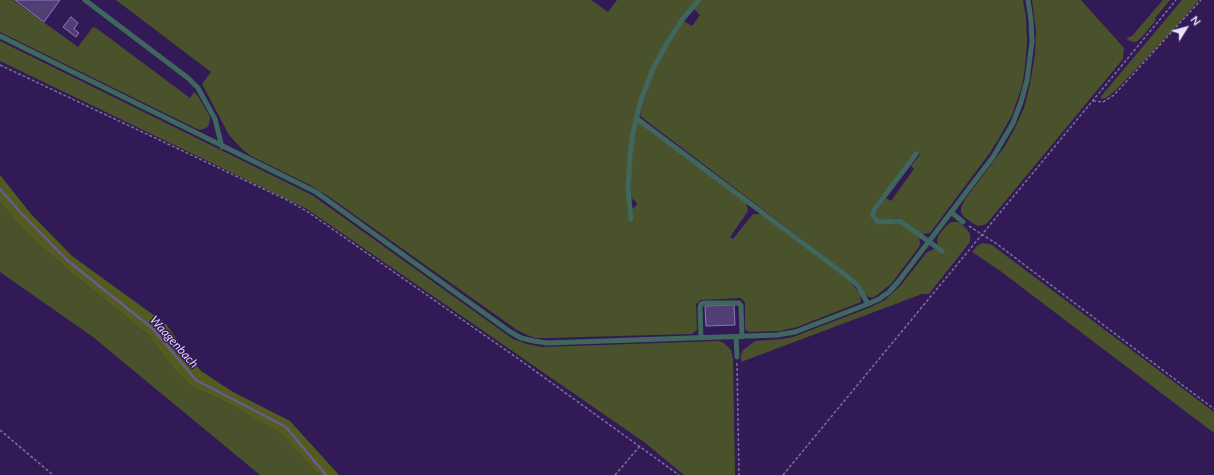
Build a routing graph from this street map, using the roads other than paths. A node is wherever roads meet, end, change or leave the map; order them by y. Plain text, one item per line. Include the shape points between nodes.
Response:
1 (85, 0) edge
2 (699, 0) edge
3 (1028, 0) edge
4 (0, 36) edge
5 (636, 118) junction
6 (222, 147) junction
7 (916, 154) dead end
8 (951, 212) junction
9 (631, 219) dead end
10 (963, 222) road end
11 (929, 242) junction
12 (942, 251) dead end
13 (868, 304) junction
14 (739, 337) junction
15 (700, 338) junction
16 (737, 357) road end

1 - 6 lane via 198,88 215,119
2 - 5 lane via 682,20 660,55
3 - 8 lane via 1031,58 1019,109 997,150
4 - 6 lane
5 - 9 lane via 631,144 628,188
5 - 13 lane via 850,278
6 - 15 lane via 316,192 521,338 547,343
7 - 11 lane via 872,215 878,222 900,221
8 - 10 lane
8 - 11 lane
11 - 12 lane
11 - 13 lane via 892,289
13 - 14 lane via 787,334
14 - 15 lane
14 - 15 lane via 740,304 736,302 700,305
14 - 16 lane

